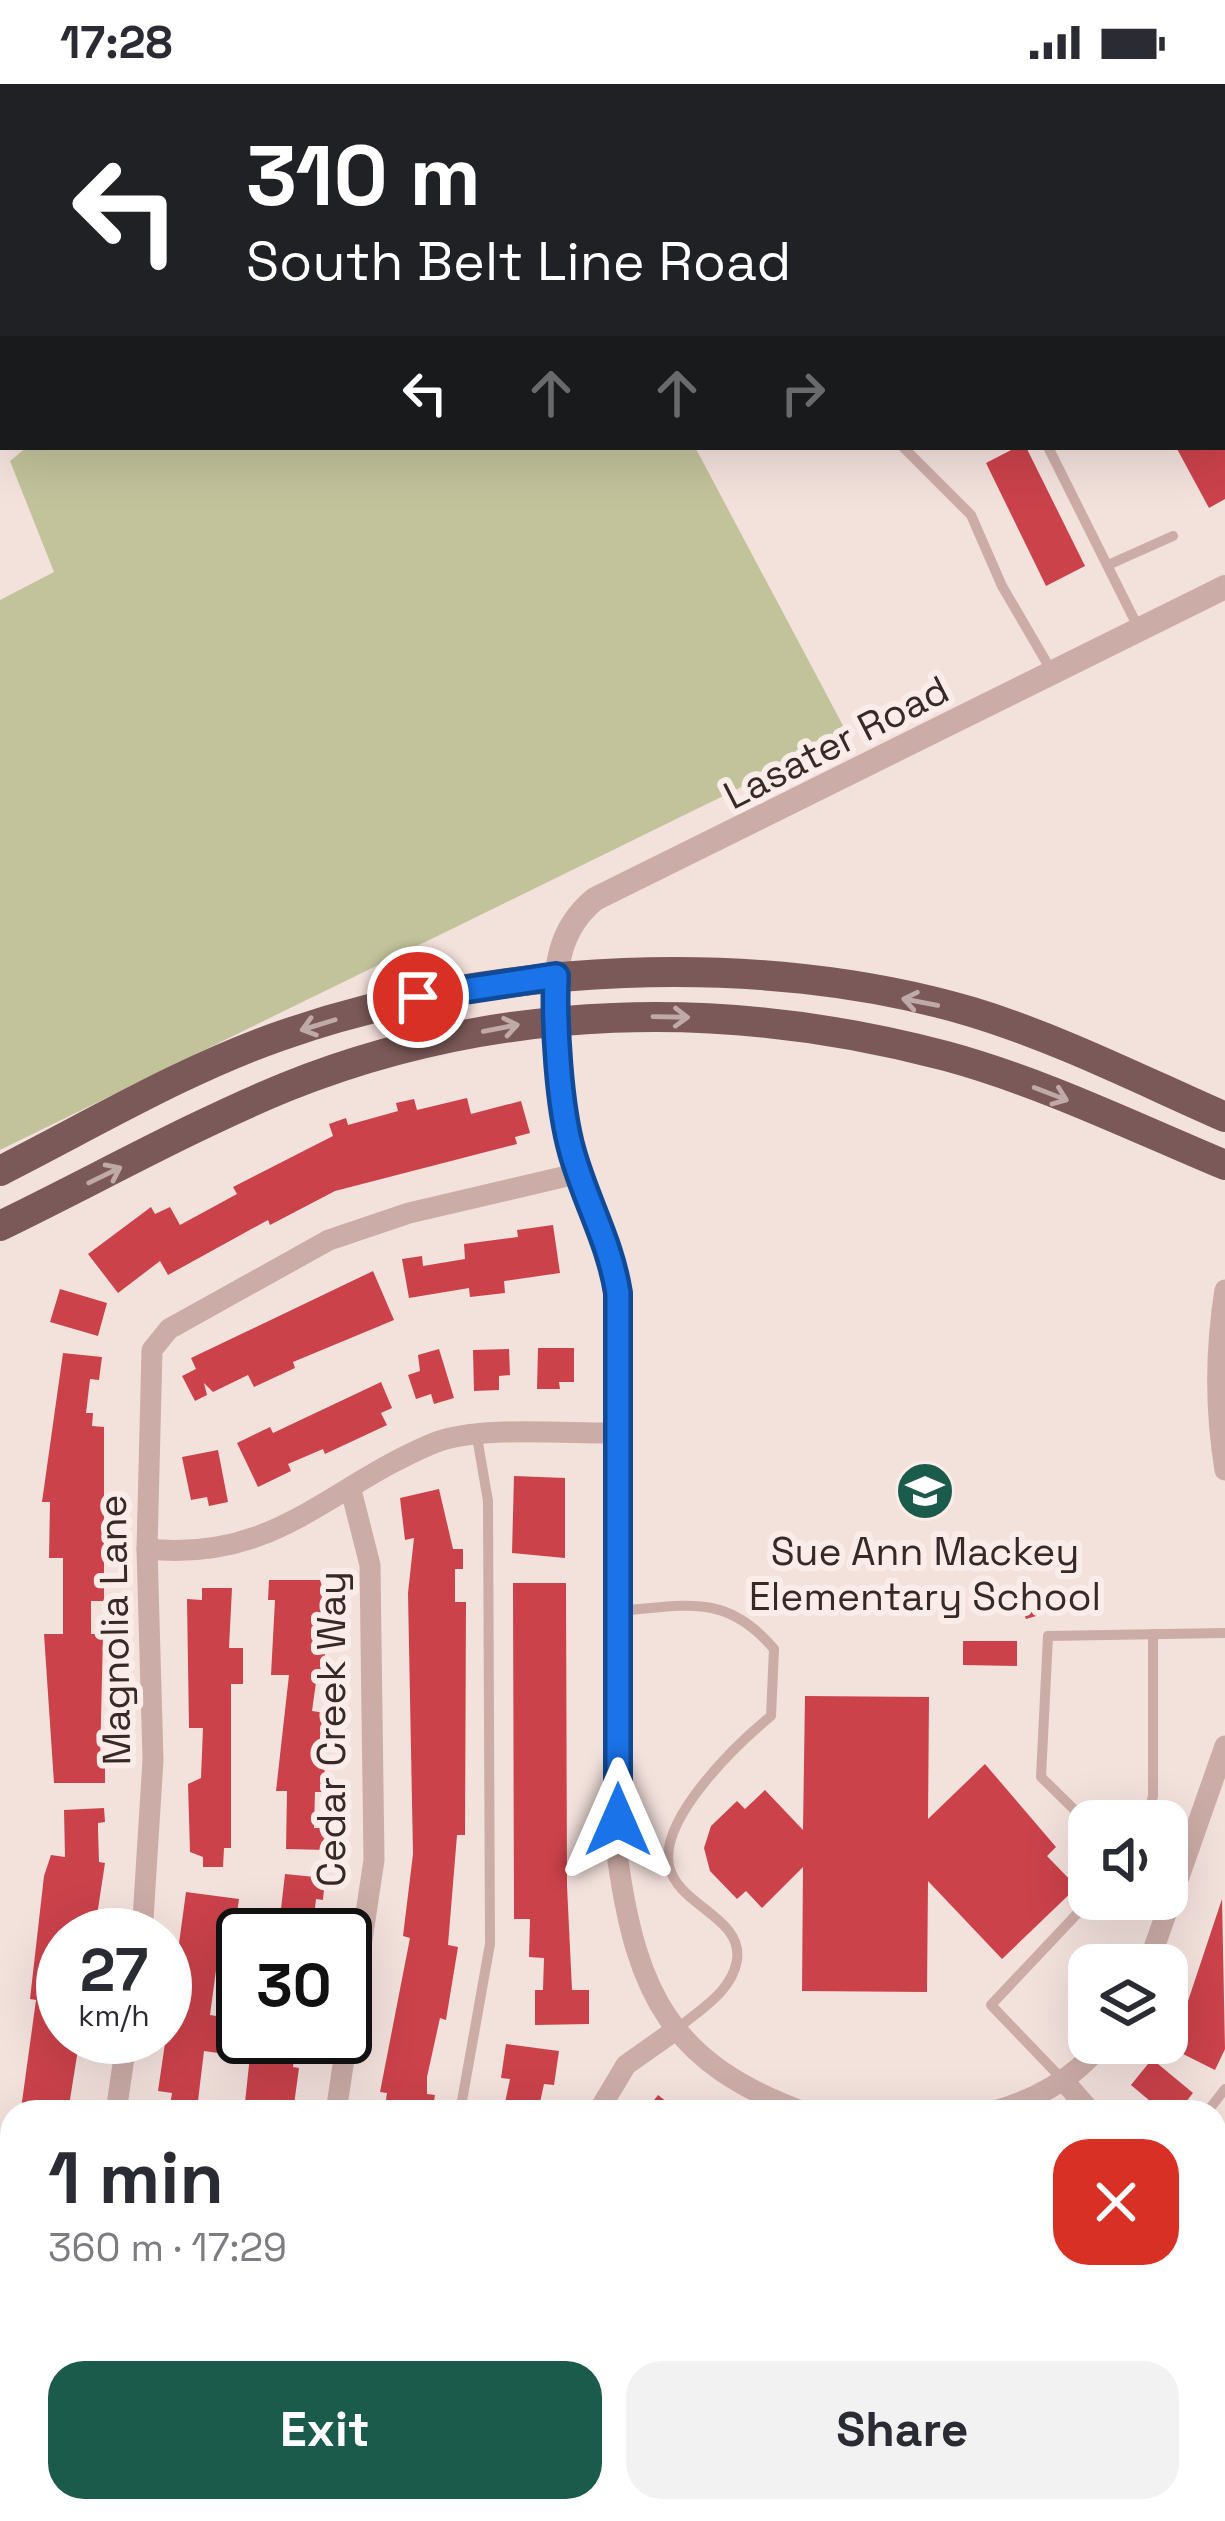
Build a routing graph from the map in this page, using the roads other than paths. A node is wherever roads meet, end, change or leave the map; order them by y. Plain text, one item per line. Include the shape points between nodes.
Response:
1 (906, 450) edge
2 (1050, 450) edge
3 (1173, 536) dead end
4 (1108, 565) junction
5 (1225, 587) edge
6 (1139, 630) junction
7 (1053, 673) junction
8 (556, 976) junction
9 (554, 1017) junction
10 (1225, 1117) edge
11 (1225, 1166) edge
12 (0, 1171) edge
13 (580, 1173) junction
14 (0, 1226) edge
15 (1225, 1291) edge
16 (1221, 1389) edge
17 (618, 1433) junction
18 (477, 1437) junction
19 (1225, 1470) edge
20 (351, 1490) junction
21 (147, 1549) junction
22 (618, 1611) junction
23 (1225, 1633) edge
24 (1153, 1634) junction
25 (1225, 1746) edge
26 (1152, 1800) edge
27 (1068, 1803) edge
28 (144, 1908) edge
29 (1071, 1920) edge
30 (1155, 1944) edge
31 (677, 2030) junction
32 (123, 2064) edge
33 (1080, 2064) edge
34 (1063, 2080) junction
35 (118, 2100) edge
36 (338, 2100) edge
37 (462, 2100) edge
38 (605, 2100) edge
39 (770, 2100) edge
40 (1026, 2100) edge
41 (1080, 2100) edge

1 - 7 lane via 971,515
2 - 4 lane
3 - 4 lane
4 - 6 lane
5 - 6 street, Lasater Road
6 - 7 street, Lasater Road
7 - 8 street, Lasater Road via 595,899 574,916
8 - 9 street, Lasater Road
10 -> 8 main road via 972,1012 750,977
8 -> 12 main road via 386,1004 278,1037
9 -> 11 main road via 718,1018 811,1027 925,1052 1058,1096
9 - 13 street
14 -> 9 main road via 286,1088 400,1049
13 - 17 street via 610,1244 618,1293
13 - 21 street, Magnolia Lane via 329,1240 169,1329 152,1350
15 - 16 street
16 - 19 street
17 - 18 street
17 - 22 street
18 - 20 street via 437,1441
18 - 37 lane via 488,1501 490,1944
20 - 21 street via 269,1535 194,1554
20 - 36 street, Cedar Creek Way via 370,1565 374,1860
21 - 28 street, Magnolia Lane via 153,1760
22 - 31 street via 620,1881 629,1940
22 - 31 lane via 721,1606 750,1621 774,1649 771,1716 701,1788 677,1826 668,1863 676,1881 732,1932 738,1958 727,1986
23 - 24 lane
24 - 26 lane
24 - 27 lane via 1048,1636 1042,1777
25 - 30 street
29 - 34 lane via 991,2006
31 - 38 street via 626,2065
31 - 39 street via 700,2058
32 - 35 street
33 - 34 street
34 - 40 street
34 - 41 street

